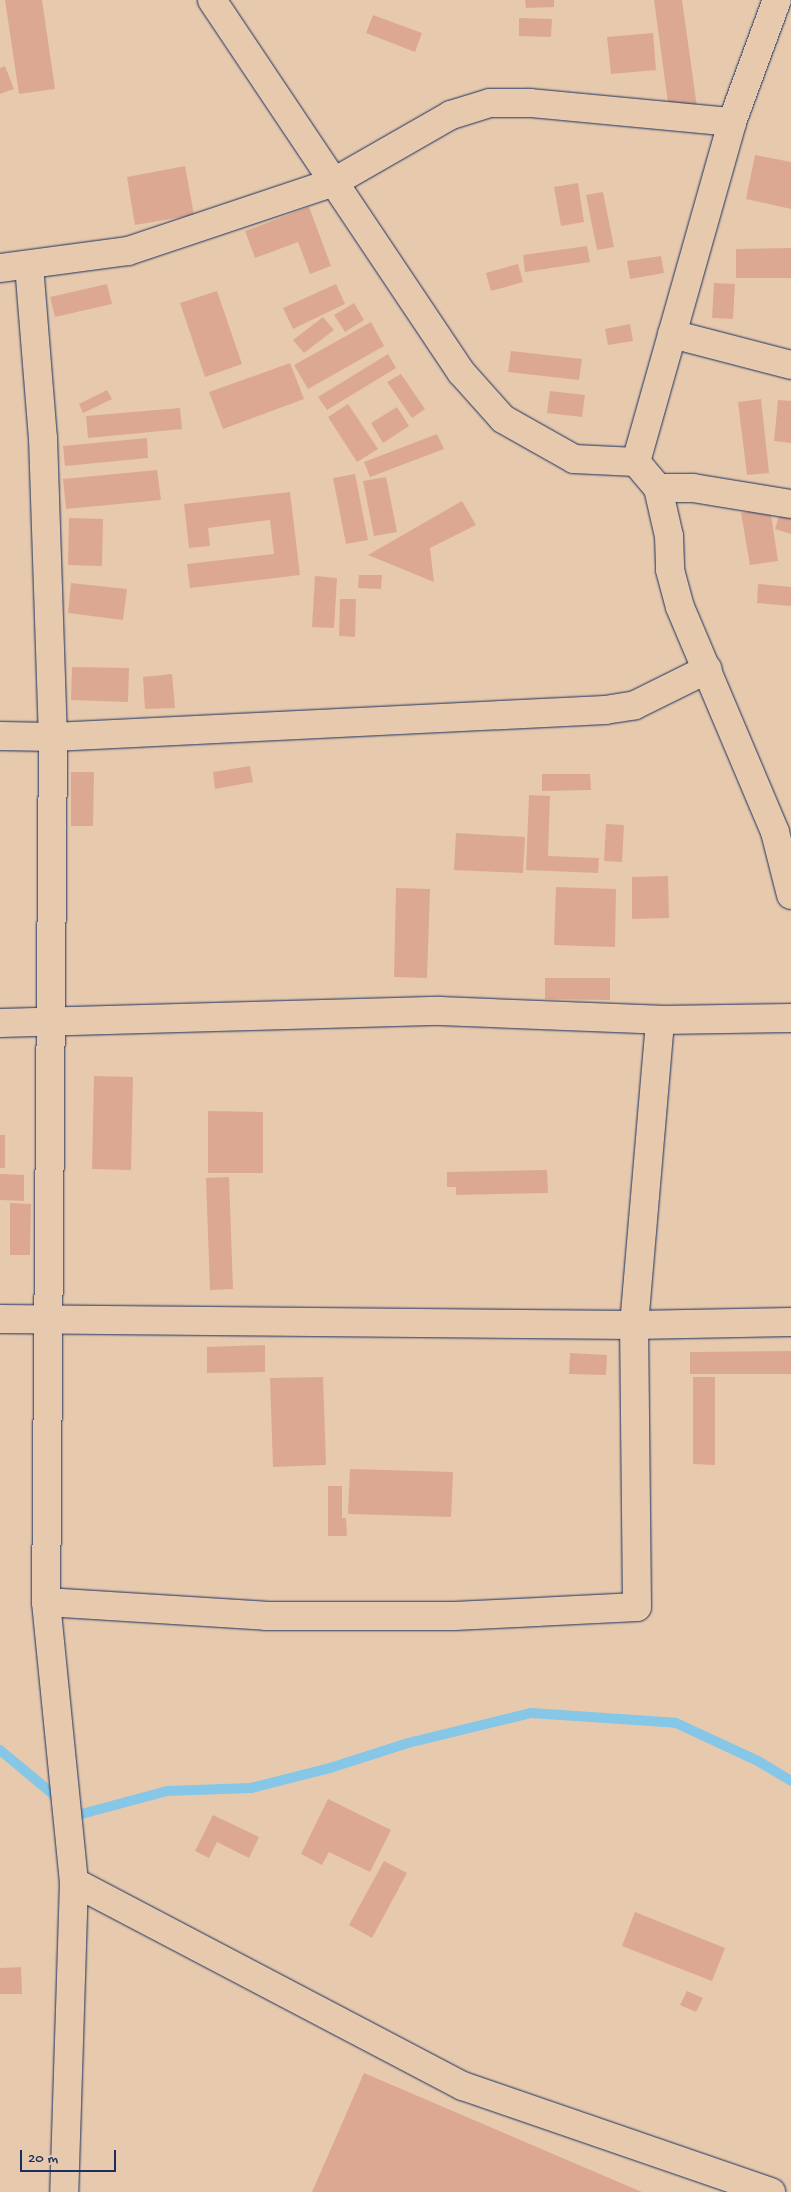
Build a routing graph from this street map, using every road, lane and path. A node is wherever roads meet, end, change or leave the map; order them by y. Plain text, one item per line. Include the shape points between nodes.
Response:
1 (212, 0) edge
2 (777, 0) edge
3 (732, 122) junction
4 (334, 182) junction
5 (29, 265) junction
6 (0, 268) edge
7 (672, 334) junction
8 (791, 364) edge
9 (636, 462) junction
10 (658, 488) junction
11 (791, 504) edge
12 (708, 669) junction
13 (0, 736) edge
14 (53, 737) junction
15 (791, 895) edge
16 (791, 1018) edge
17 (660, 1020) junction
18 (0, 1023) edge
19 (50, 1023) junction
20 (0, 1319) edge
21 (51, 1320) junction
22 (791, 1322) edge
23 (634, 1325) junction
24 (46, 1602) junction
25 (74, 1882) junction
26 (64, 2192) edge
27 (770, 2192) edge

1 - 4 street
2 - 3 street
3 - 4 street via 530,103 490,103 451,115
3 - 7 street
4 - 5 street via 128,251
4 - 9 street via 461,372 503,418 574,458
5 - 6 street
5 - 14 street via 43,438
7 - 8 street
7 - 9 street
9 - 10 street
10 - 11 street via 693,488
10 - 12 street via 669,536 670,570 675,589
12 - 14 street via 635,705 605,710
12 - 15 street via 775,832
13 - 14 street
14 - 19 street
16 - 17 street
17 - 19 street via 440,1012
17 - 23 street
18 - 19 street
19 - 21 street
20 - 21 street
21 - 23 street
21 - 24 street
22 - 23 street
23 - 24 street via 637,1607 454,1616 266,1616
24 - 25 street
25 - 26 street
25 - 27 street via 463,2086

